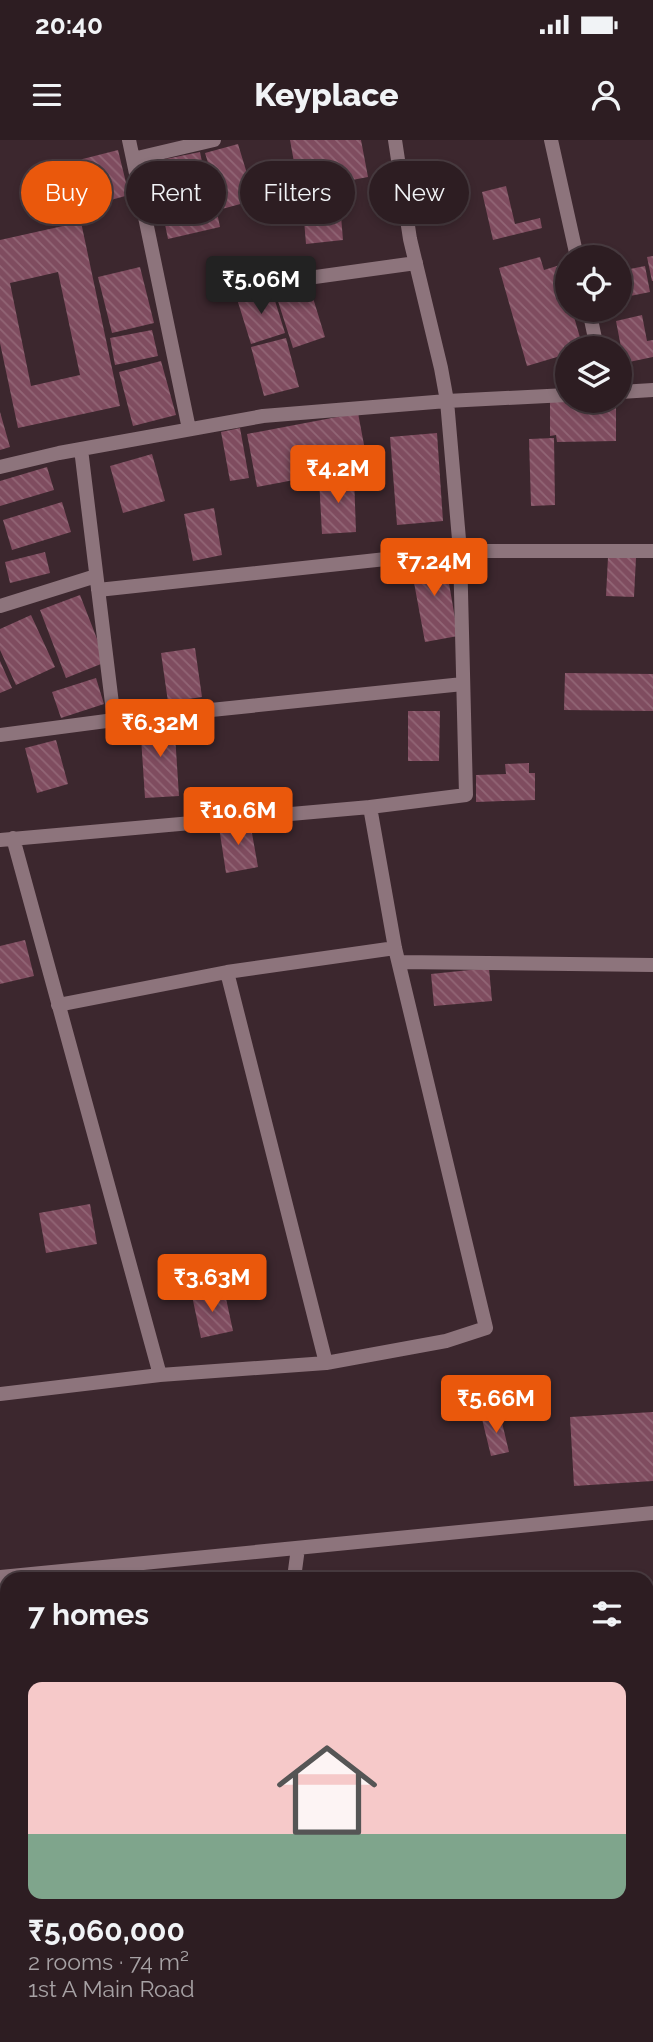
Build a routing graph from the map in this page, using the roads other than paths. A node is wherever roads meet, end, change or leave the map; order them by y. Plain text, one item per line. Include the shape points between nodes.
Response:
1 (129, 140) edge
2 (214, 140) edge
3 (395, 140) edge
4 (551, 140) edge
5 (133, 159) junction
6 (574, 245) edge
7 (416, 263) junction
8 (243, 287) dead end
9 (653, 390) edge
10 (632, 391) edge
11 (555, 396) edge
12 (447, 401) junction
13 (189, 429) junction
14 (80, 449) junction
15 (0, 467) edge
16 (460, 551) junction
17 (653, 551) edge
18 (97, 583) junction
19 (0, 606) edge
20 (463, 684) junction
21 (114, 720) junction
22 (0, 735) edge
23 (370, 807) junction
24 (6, 839) edge
25 (397, 955) junction
26 (653, 965) edge
27 (227, 972) junction
28 (58, 1004) junction
29 (326, 1363) junction
30 (160, 1376) junction
31 (0, 1394) edge
32 (653, 1513) edge
33 (298, 1548) junction
34 (52, 1572) edge
35 (295, 1572) edge

1 - 5 street
2 - 5 street
3 - 7 street
4 - 6 street
5 - 13 street
7 - 8 street
7 - 12 street
9 - 10 street
11 - 12 street
12 - 13 street via 263,416
12 - 16 street
13 - 14 street
14 - 15 street
14 - 18 street
16 - 17 street
16 - 18 street
16 - 20 street
18 - 19 street
18 - 21 street
20 - 21 street
20 - 23 street via 466,795
21 - 22 street
23 - 24 street
23 - 25 street
24 - 28 street
25 - 26 street
25 - 27 street
25 - 29 street via 486,1328 446,1341
27 - 28 street
27 - 29 street
28 - 30 street
29 - 30 street
30 - 31 street
32 - 33 street
33 - 34 street
33 - 35 street

